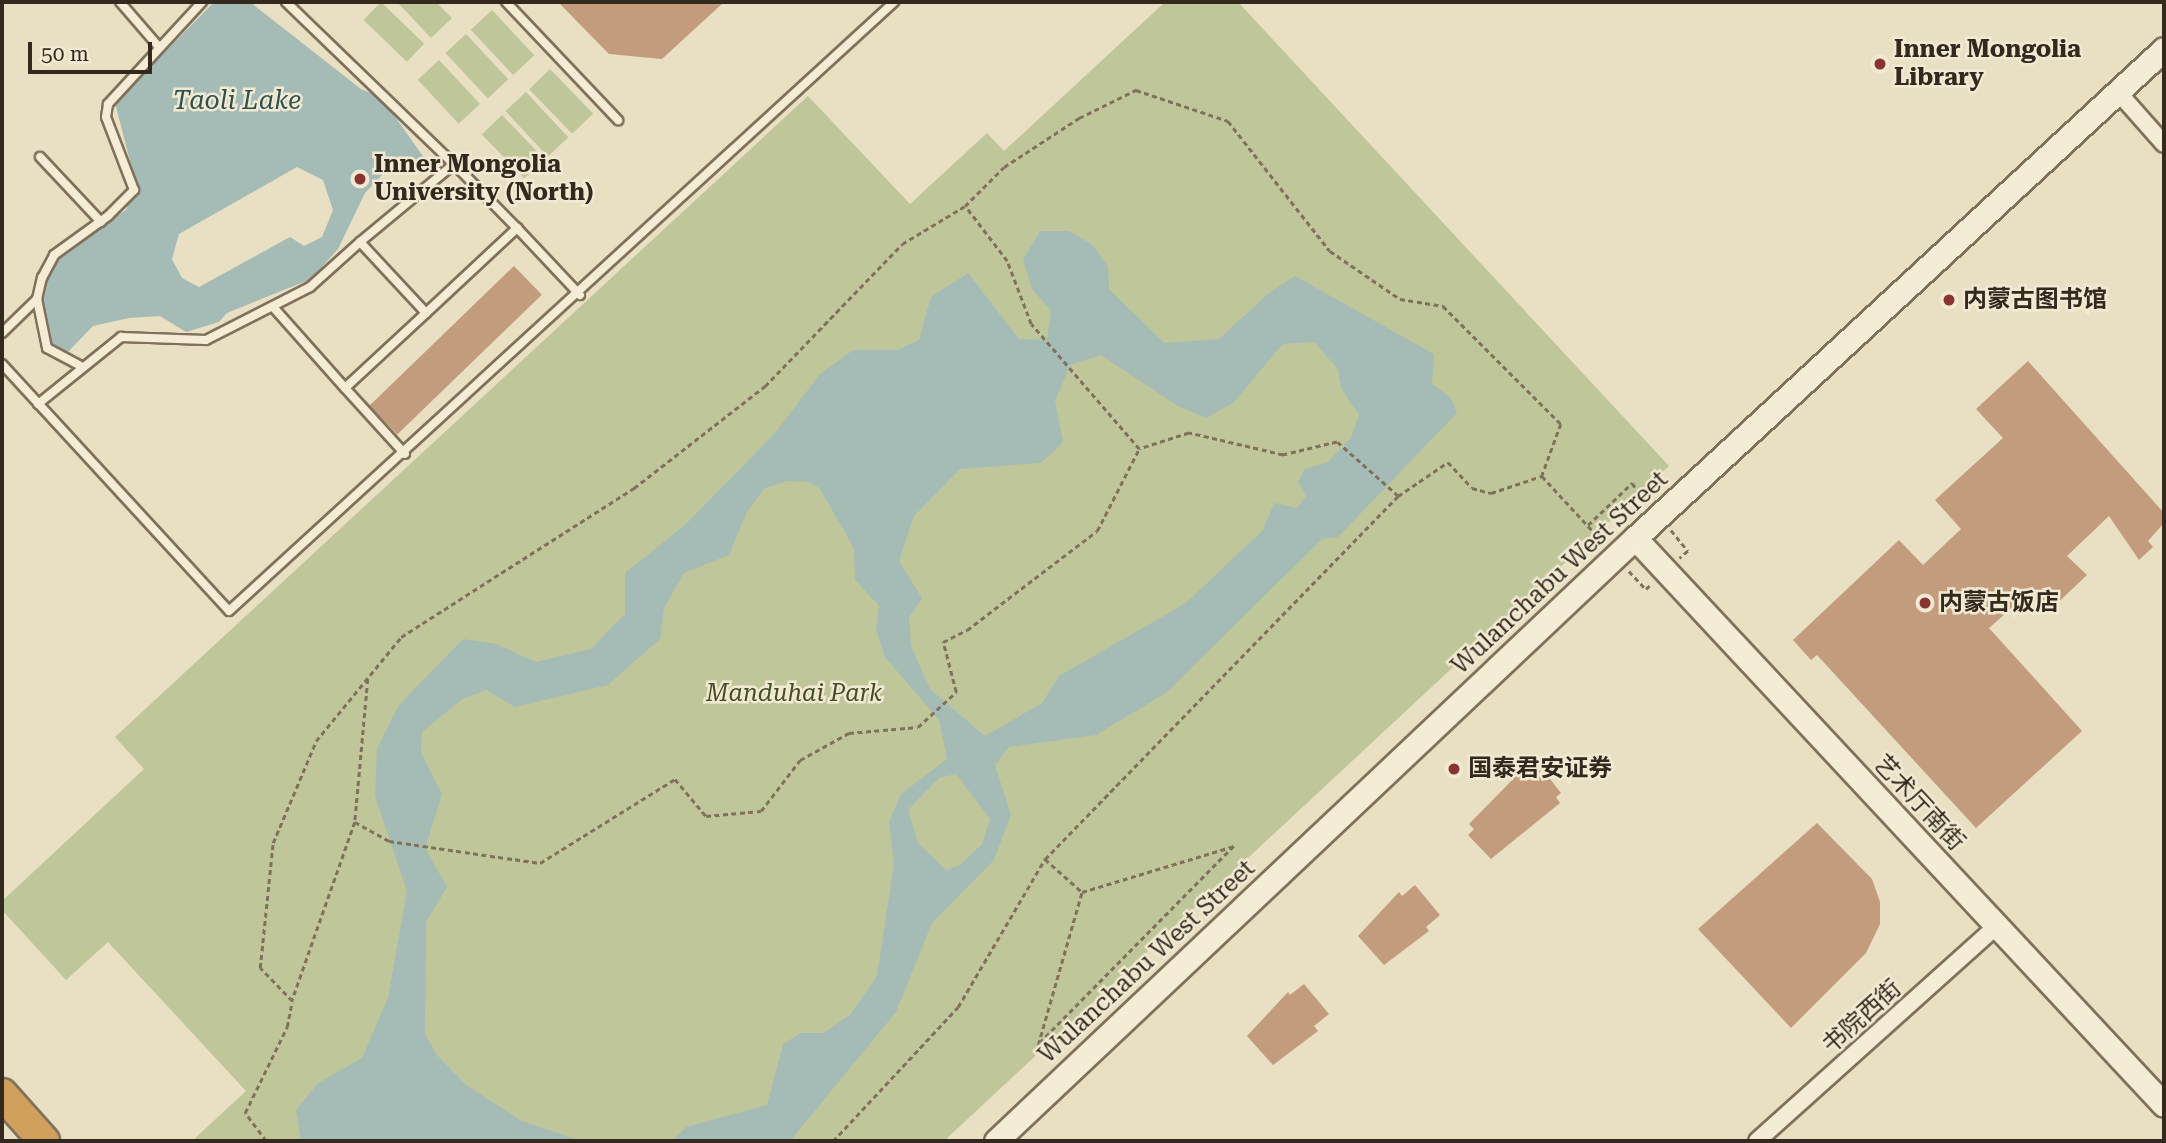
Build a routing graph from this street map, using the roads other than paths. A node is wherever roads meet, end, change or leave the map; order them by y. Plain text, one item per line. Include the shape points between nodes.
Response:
1 (120, 2) edge
2 (202, 2) edge
3 (286, 2) edge
4 (506, 2) edge
5 (894, 2) edge
6 (159, 47) junction
7 (2164, 48) edge
8 (2118, 92) junction
9 (618, 120) dead end
10 (2164, 144) edge
11 (40, 157) dead end
12 (454, 164) junction
13 (101, 222) junction
14 (517, 228) junction
15 (360, 242) junction
16 (580, 295) junction
17 (37, 299) junction
18 (273, 307) junction
19 (426, 313) junction
20 (2, 333) edge
21 (2, 365) edge
22 (79, 365) junction
23 (345, 388) junction
24 (38, 404) junction
25 (405, 454) junction
26 (1635, 538) junction
27 (1997, 926) junction
28 (2, 1094) edge
29 (2164, 1105) edge
30 (2, 1121) edge
31 (20, 1141) edge
32 (44, 1141) edge
33 (996, 1141) edge
34 (1757, 1141) edge

1 - 6 lane
2 - 6 lane
3 - 12 lane
4 - 9 lane
5 - 16 lane
6 - 13 lane via 108,104 106,117 134,190
7 - 8 street, Wulanchabu West Street
8 - 10 street
8 - 26 street, Wulanchabu West Street
11 - 13 lane
12 - 14 lane
12 - 15 lane
13 - 17 lane via 54,254
14 - 16 lane
14 - 19 lane
15 - 18 lane via 310,287
15 - 19 lane
16 - 25 lane
17 - 20 lane
17 - 22 lane via 47,348
18 - 22 lane via 206,340 121,337
18 - 23 lane
19 - 23 lane
21 - 24 lane
22 - 24 lane
23 - 25 lane
24 - 25 lane via 229,611
26 - 27 street, 艺术厅南街
26 - 33 street, Wulanchabu West Street
27 - 29 street, 艺术厅南街
27 - 34 street, 书院西街
28 - 32 highway
30 - 31 highway

